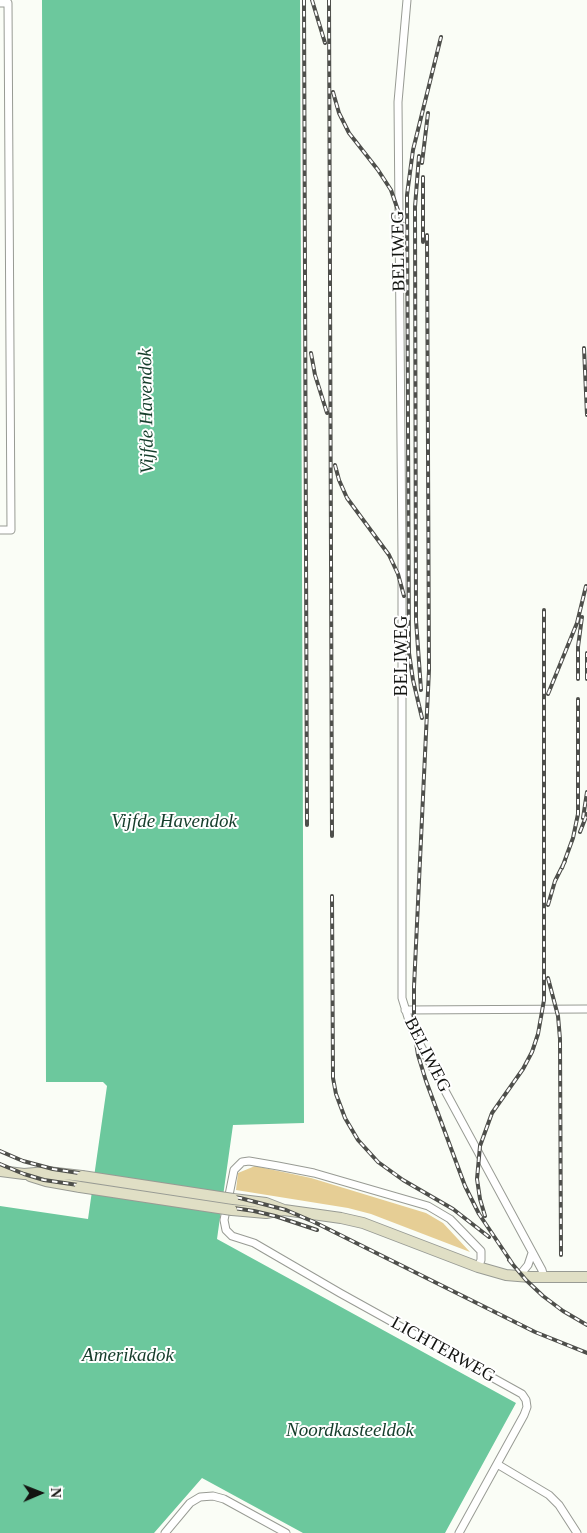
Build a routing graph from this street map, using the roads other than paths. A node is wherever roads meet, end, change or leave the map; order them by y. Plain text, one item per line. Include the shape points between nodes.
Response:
1 (407, 0) edge
2 (0, 3) edge
3 (0, 530) edge
4 (405, 1010) junction
5 (587, 1010) edge
6 (0, 1171) edge
7 (24, 1174) junction
8 (284, 1210) junction
9 (532, 1252) junction
10 (478, 1267) junction
11 (519, 1276) junction
12 (544, 1277) junction
13 (587, 1277) edge
14 (496, 1464) junction
15 (165, 1533) edge
16 (286, 1533) edge
17 (459, 1533) edge
18 (577, 1533) edge

1 - 4 street, BELIWEG via 398,102 402,988
2 - 3 street via 8,3 10,520 10,530
4 - 5 street
4 - 9 street, BELIWEG via 417,1039
6 - 7 main road
7 - 8 main road, bridge via 48,1172 82,1176 266,1204
7 - 8 main road, bridge via 80,1187 232,1210 266,1213
8 - 10 main road via 363,1223
9 - 11 street via 528,1265
9 - 12 street, BELIWEG
10 - 11 main road
10 - 14 street, LICHTERWEG via 481,1251 450,1220 428,1206 314,1173 255,1162 242,1162 234,1170 224,1220 226,1230 232,1236 254,1243 522,1394 527,1407
11 - 12 main road
12 - 13 main road
14 - 17 street, LICHTERWEG
14 - 18 street via 549,1495
15 - 16 street via 190,1503 207,1496 224,1499

